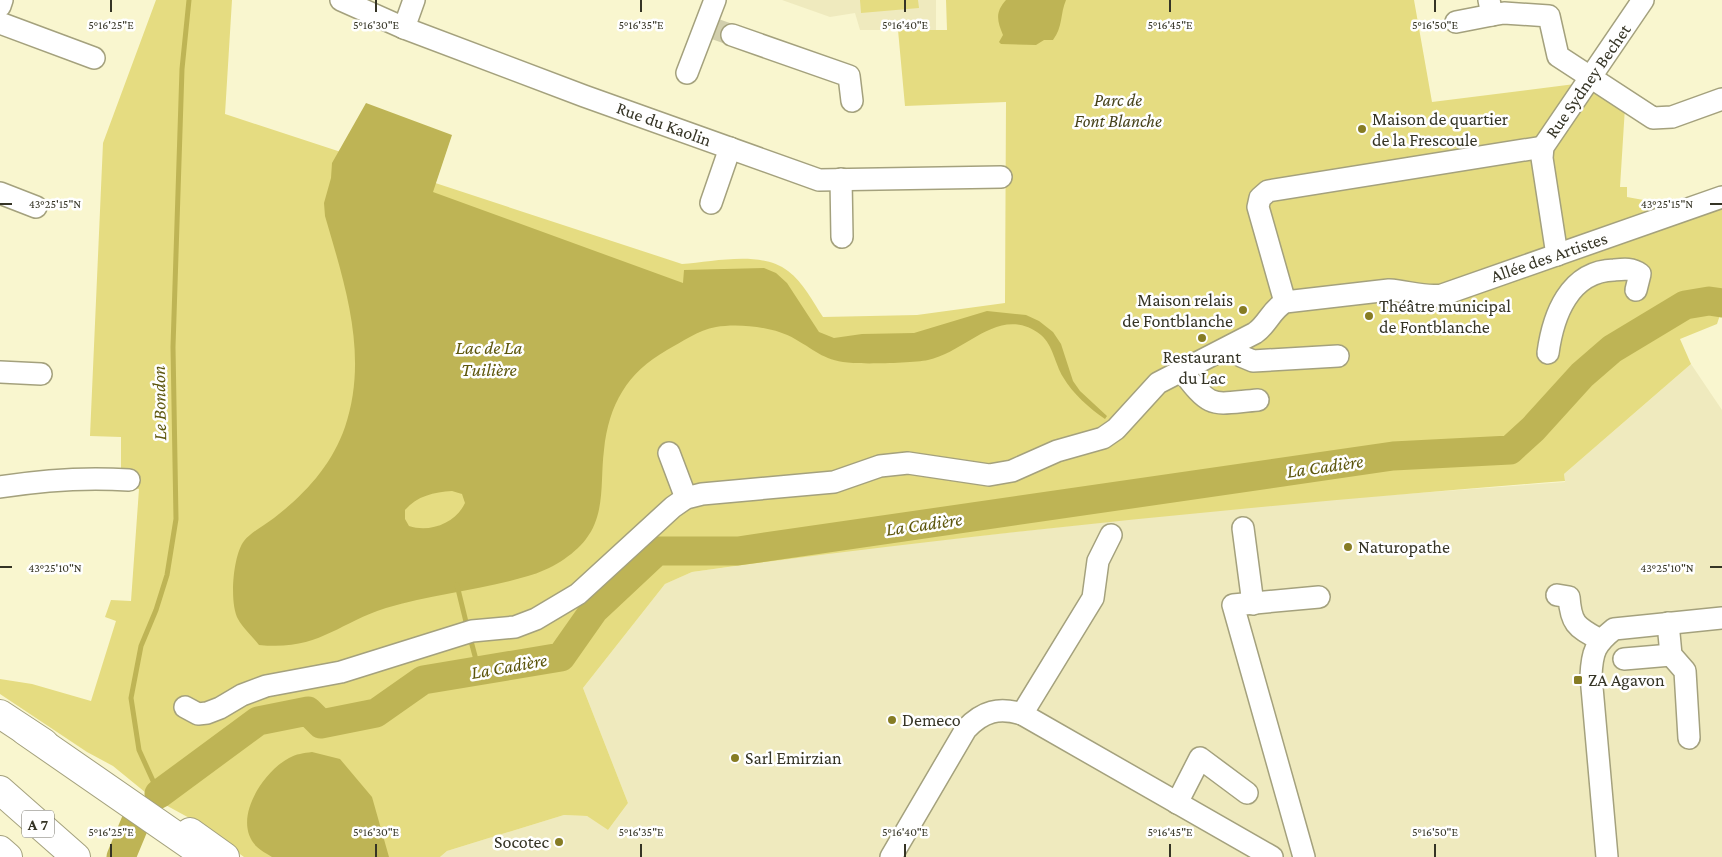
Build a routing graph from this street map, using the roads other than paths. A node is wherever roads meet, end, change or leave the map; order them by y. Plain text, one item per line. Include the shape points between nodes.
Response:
1 (2, 0) edge
2 (341, 0) edge
3 (414, 0) edge
4 (715, 0) edge
5 (1643, 0) edge
6 (0, 6) edge
7 (1490, 8) edge
8 (1456, 22) dead end
9 (0, 23) edge
10 (404, 28) junction
11 (717, 30) junction
12 (94, 58) dead end
13 (687, 73) dead end
14 (1590, 78) junction
15 (1722, 99) edge
16 (852, 101) dead end
17 (1543, 147) junction
18 (730, 148) junction
19 (1001, 177) dead end
20 (841, 179) junction
21 (0, 193) edge
22 (1722, 197) edge
23 (711, 203) dead end
24 (36, 207) dead end
25 (842, 236) dead end
26 (1598, 240) junction
27 (1557, 254) junction
28 (1607, 270) junction
29 (1636, 290) dead end
30 (1285, 302) junction
31 (1233, 345) junction
32 (1548, 353) dead end
33 (1338, 356) dead end
34 (1182, 371) junction
35 (0, 372) edge
36 (41, 374) dead end
37 (1258, 400) dead end
38 (669, 453) dead end
39 (129, 480) dead end
40 (0, 487) edge
41 (686, 498) junction
42 (1243, 528) dead end
43 (1111, 535) dead end
44 (1557, 595) dead end
45 (1319, 597) dead end
46 (1253, 604) junction
47 (1722, 618) edge
48 (1668, 623) junction
49 (1600, 640) junction
50 (1671, 655) junction
51 (1624, 659) dead end
52 (185, 707) dead end
53 (0, 714) edge
54 (1022, 714) junction
55 (1689, 738) dead end
56 (0, 790) edge
57 (1247, 793) dead end
58 (1177, 803) junction
59 (142, 806) junction
60 (0, 850) edge
61 (8, 857) edge
62 (76, 857) edge
63 (207, 857) edge
64 (225, 857) edge
65 (891, 857) edge
66 (1272, 857) edge
67 (1304, 857) edge
68 (1607, 857) edge

1 - 6 street
2 - 10 street, Rue du Kaolin
3 - 10 street
4 - 11 street
5 - 14 street, Rue Sydney Bechet
7 - 8 street
7 - 14 street via 1504,13 1549,16 1558,56
9 - 12 street
10 - 18 street, Rue du Kaolin
11 - 13 street
11 - 16 street via 849,76
14 - 15 street via 1653,118 1672,117
14 - 17 street, Rue Sydney Bechet
17 - 27 street, Rue Sydney Bechet
17 - 30 street via 1268,191 1260,198 1258,208
18 - 20 street, Rue du Kaolin via 819,180
18 - 23 street
19 - 20 street, Rue du Kaolin
20 - 25 street
21 - 24 street
22 - 26 street, Allée des Artistes
26 - 27 street, Allée des Artistes
26 - 28 street
27 - 30 street, Allée des Artistes via 1442,295 1428,297 1389,290
28 - 29 street via 1634,270 1640,274
28 - 32 street via 1588,276 1569,291 1551,328
30 - 31 street via 1275,307 1265,326
31 - 33 street via 1241,356 1253,361
31 - 34 street
34 - 37 street via 1209,401
34 - 41 street via 1158,384 1116,429 1103,438 1057,451 1012,471 989,475 908,463 880,466 834,482
35 - 36 street
38 - 41 street
39 - 40 street via 53,480
41 - 52 street via 655,522 578,594 536,619 515,627 472,631 341,672 266,686 207,713 198,714
42 - 46 street
43 - 54 street via 1098,561 1093,598
44 - 49 street via 1569,597 1570,614 1577,627
45 - 46 street
46 - 67 street via 1233,605
47 - 48 street
48 - 49 street via 1614,630
48 - 50 street
49 - 68 street via 1592,657 1591,676
50 - 51 street
50 - 55 street via 1685,671
53 - 59 main road
54 - 58 street
54 - 65 street via 998,710 975,719
56 - 62 main road, A 7
57 - 58 street via 1200,758
58 - 66 street
59 - 63 main road
59 - 64 main road
60 - 61 main road, A 7

